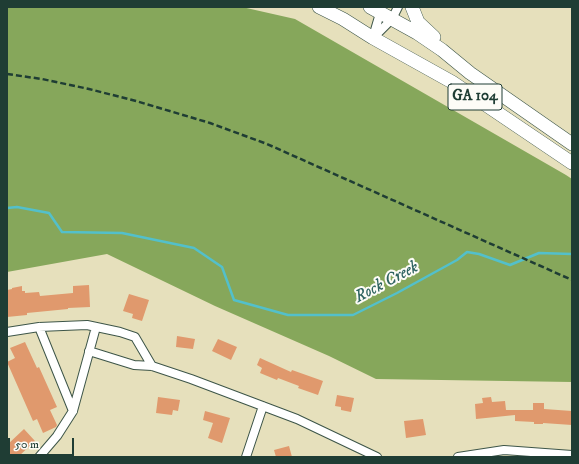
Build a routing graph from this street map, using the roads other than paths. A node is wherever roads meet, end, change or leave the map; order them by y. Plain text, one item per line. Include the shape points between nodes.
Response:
1 (319, 7) edge
2 (398, 7) edge
3 (412, 7) edge
4 (378, 9) edge
5 (392, 19) junction
6 (373, 38) junction
7 (517, 105) junction
8 (572, 144) edge
9 (572, 163) edge
10 (39, 327) junction
11 (96, 327) junction
12 (7, 332) edge
13 (89, 351) junction
14 (152, 366) junction
15 (263, 406) junction
16 (73, 411) junction
17 (572, 455) edge
18 (39, 457) edge
19 (246, 457) edge
20 (377, 457) edge
21 (458, 457) edge

1 - 6 main road, GA 104
2 - 5 street
3 - 7 main road via 418,22 487,76
4 - 5 main road, GA 104
4 - 6 street
5 - 6 street
5 - 7 main road, GA 104 via 436,46 470,74
6 - 9 main road, GA 104 via 452,82
7 - 8 main road, GA 104
10 - 11 street
10 - 12 street
10 - 16 street
11 - 13 street
11 - 14 street via 135,337
13 - 14 street via 134,365
13 - 16 street
14 - 15 street
15 - 19 street
15 - 20 street via 297,419
16 - 18 street
17 - 21 street via 504,450

